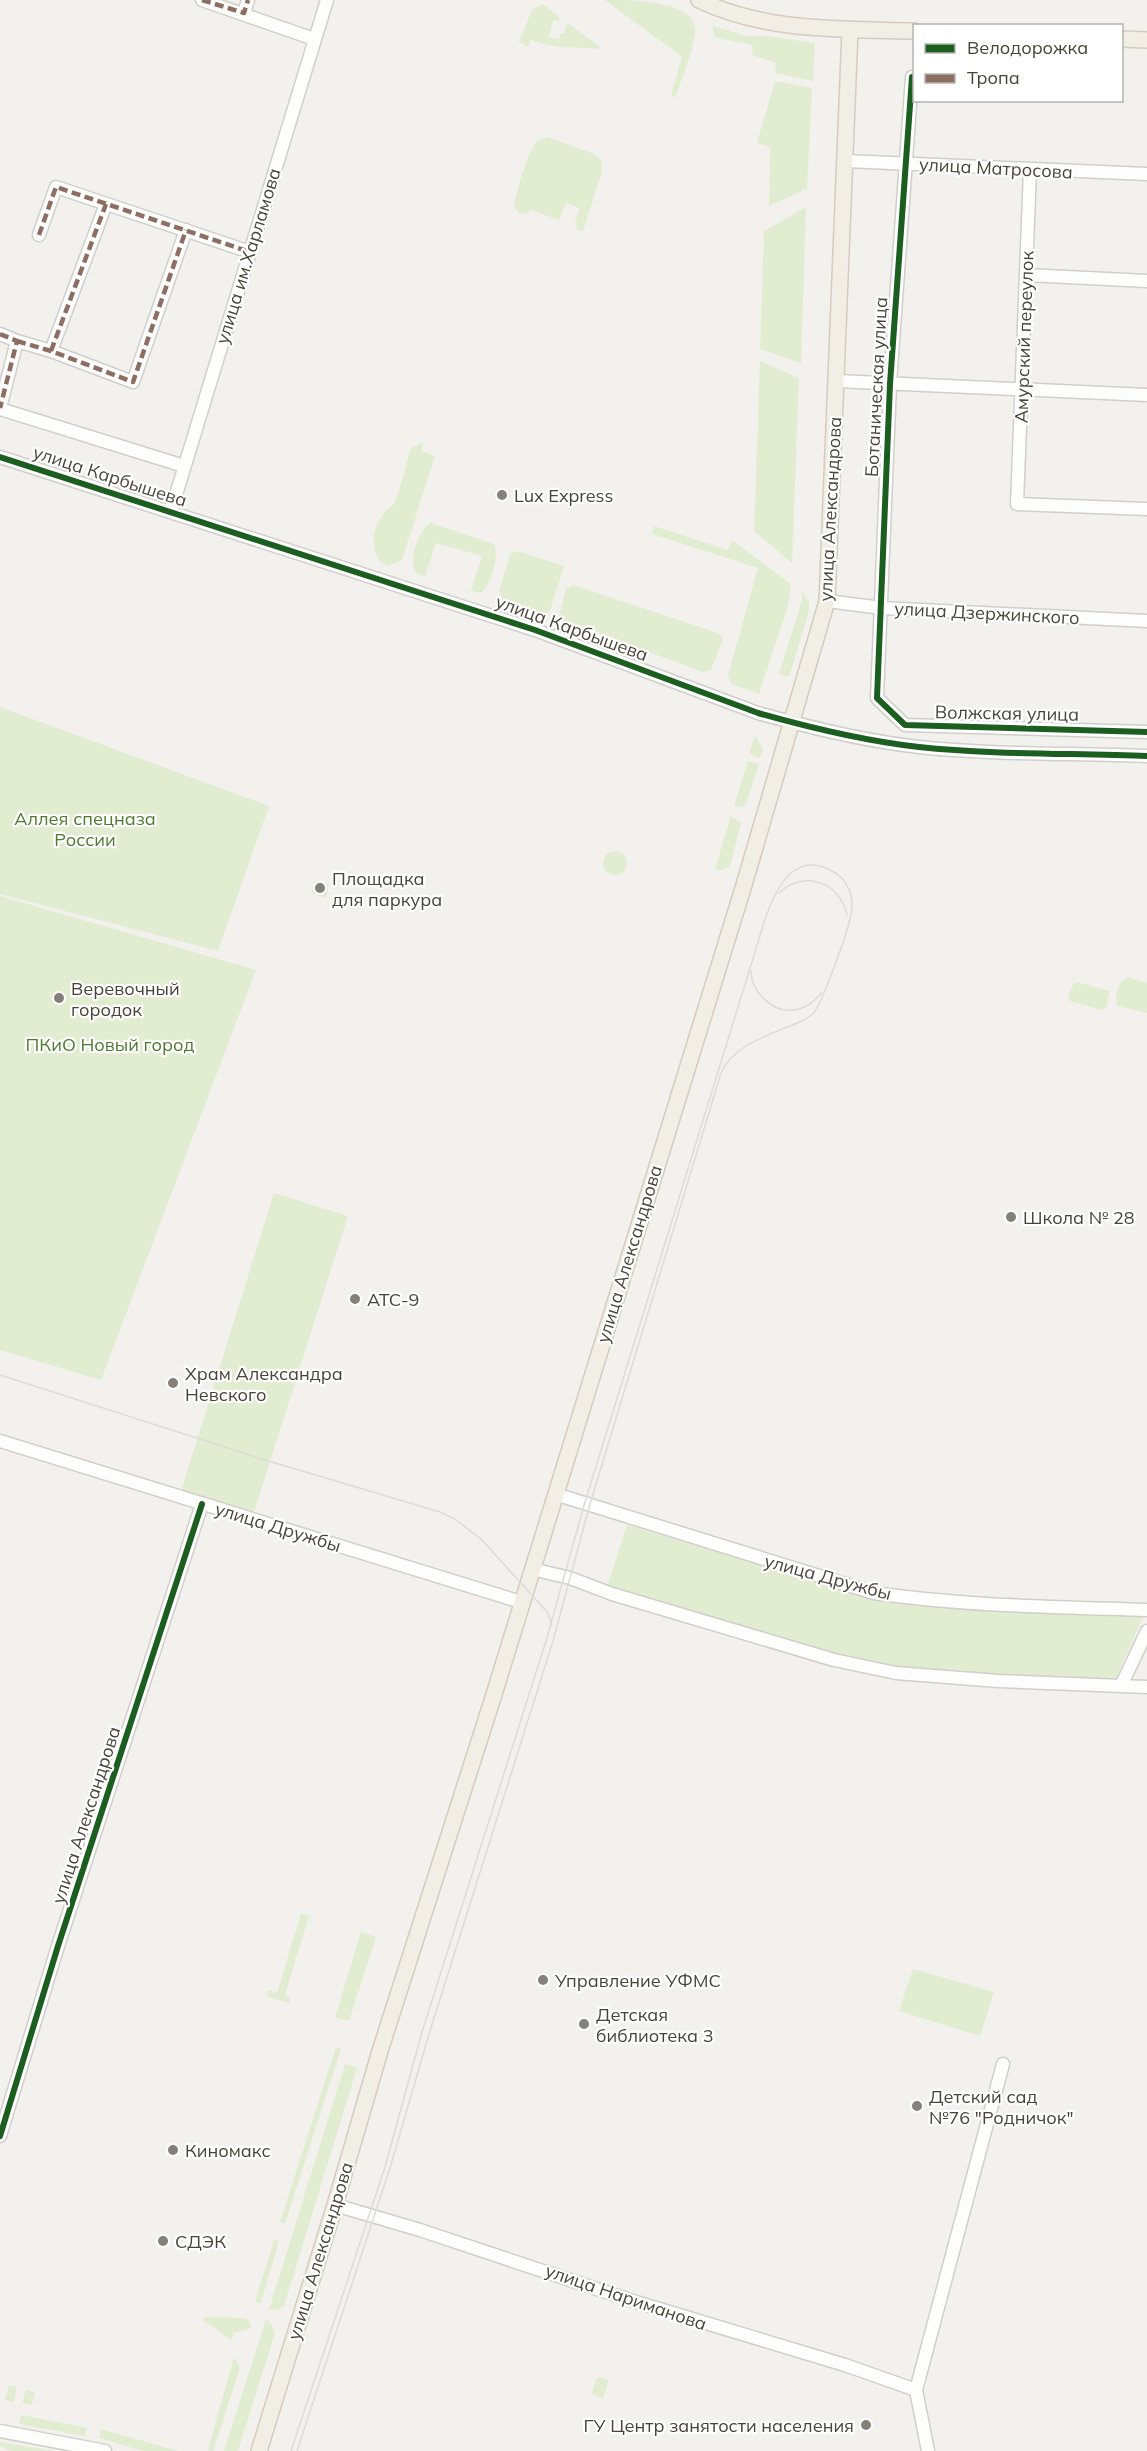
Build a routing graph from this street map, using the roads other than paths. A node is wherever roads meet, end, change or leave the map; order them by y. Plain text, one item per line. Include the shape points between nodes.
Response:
1 (202, 0) edge
2 (248, 0) edge
3 (327, 0) edge
4 (699, 0) edge
5 (244, 13) junction
6 (850, 30) junction
7 (913, 31) edge
8 (314, 39) junction
9 (1123, 39) edge
10 (1147, 40) edge
11 (912, 77) dead end
12 (845, 161) junction
13 (906, 164) junction
14 (1030, 170) junction
15 (1147, 174) edge
16 (106, 204) junction
17 (186, 230) junction
18 (39, 235) dead end
19 (250, 252) junction
20 (1026, 275) junction
21 (1147, 281) edge
22 (0, 334) edge
23 (17, 341) junction
24 (51, 351) junction
25 (837, 381) junction
26 (890, 384) junction
27 (1022, 389) junction
28 (1147, 395) edge
29 (0, 408) edge
30 (0, 458) edge
31 (184, 466) junction
32 (1147, 509) edge
33 (171, 511) junction
34 (827, 601) junction
35 (882, 608) junction
36 (1147, 621) edge
37 (877, 698) joint
38 (791, 722) junction
39 (1147, 732) edge
40 (1147, 756) edge
41 (0, 1441) edge
42 (555, 1494) junction
43 (202, 1504) junction
44 (532, 1569) junction
45 (521, 1602) junction
46 (1147, 1610) edge
47 (1147, 1631) edge
48 (1121, 1686) junction
49 (1147, 1687) edge
50 (1003, 2064) dead end
51 (0, 2136) edge
52 (335, 2205) junction
53 (916, 2390) junction
54 (0, 2432) edge
55 (105, 2451) edge
56 (259, 2451) edge
57 (928, 2451) edge

1 - 5 street
2 - 5 street
3 - 8 street, улица им.Харламова
4 - 6 main road via 762,21
5 - 8 street
6 - 7 main road
6 - 12 main road, улица Александрова
8 - 19 street, улица им.Харламова
9 - 10 main road
11 - 13 street, Ботаническая улица
12 - 13 street, улица Матросова
12 - 25 main road, улица Александрова
13 - 14 street, улица Матросова
13 - 26 street, Ботаническая улица
14 - 15 street, улица Матросова
14 - 20 street, Амурский переулок
16 - 17 street
16 - 18 street via 56,187
16 - 24 street
17 - 19 street
17 - 24 street via 133,382
19 - 31 street, улица им.Харламова
20 - 21 street
20 - 27 street, Амурский переулок
22 - 23 street
23 - 24 street
23 - 29 street
25 - 26 street
25 - 34 main road, улица Александрова
26 - 27 street
26 - 35 street, Ботаническая улица
27 - 28 street
27 - 32 street, Амурский переулок via 1017,504
29 - 31 street
30 - 33 street, улица Карбышева
31 - 33 street, улица им.Харламова
33 - 38 street, улица Карбышева via 535,630
34 - 35 street, улица Дзержинского
34 - 38 main road, улица Александрова
35 - 36 street, улица Дзержинского
35 - 37 street, Ботаническая улица
37 - 39 street, Волжская улица via 905,725
38 - 40 street, улица Карбышева via 919,747
38 - 42 main road, улица Александрова via 741,896
41 - 43 street, улица Дружбы
42 - 44 main road, улица Александрова
42 - 46 street, улица Дружбы via 874,1593 1000,1605
43 - 45 street, улица Дружбы
43 - 51 street, улица Александрова
44 - 45 main road, улица Александрова
44 - 48 street via 834,1660 896,1673
45 - 52 main road, улица Александрова
47 - 48 street
48 - 49 street
50 - 53 street
52 - 53 street, улица Нариманова
52 - 56 main road, улица Александрова
53 - 57 street
54 - 55 street

